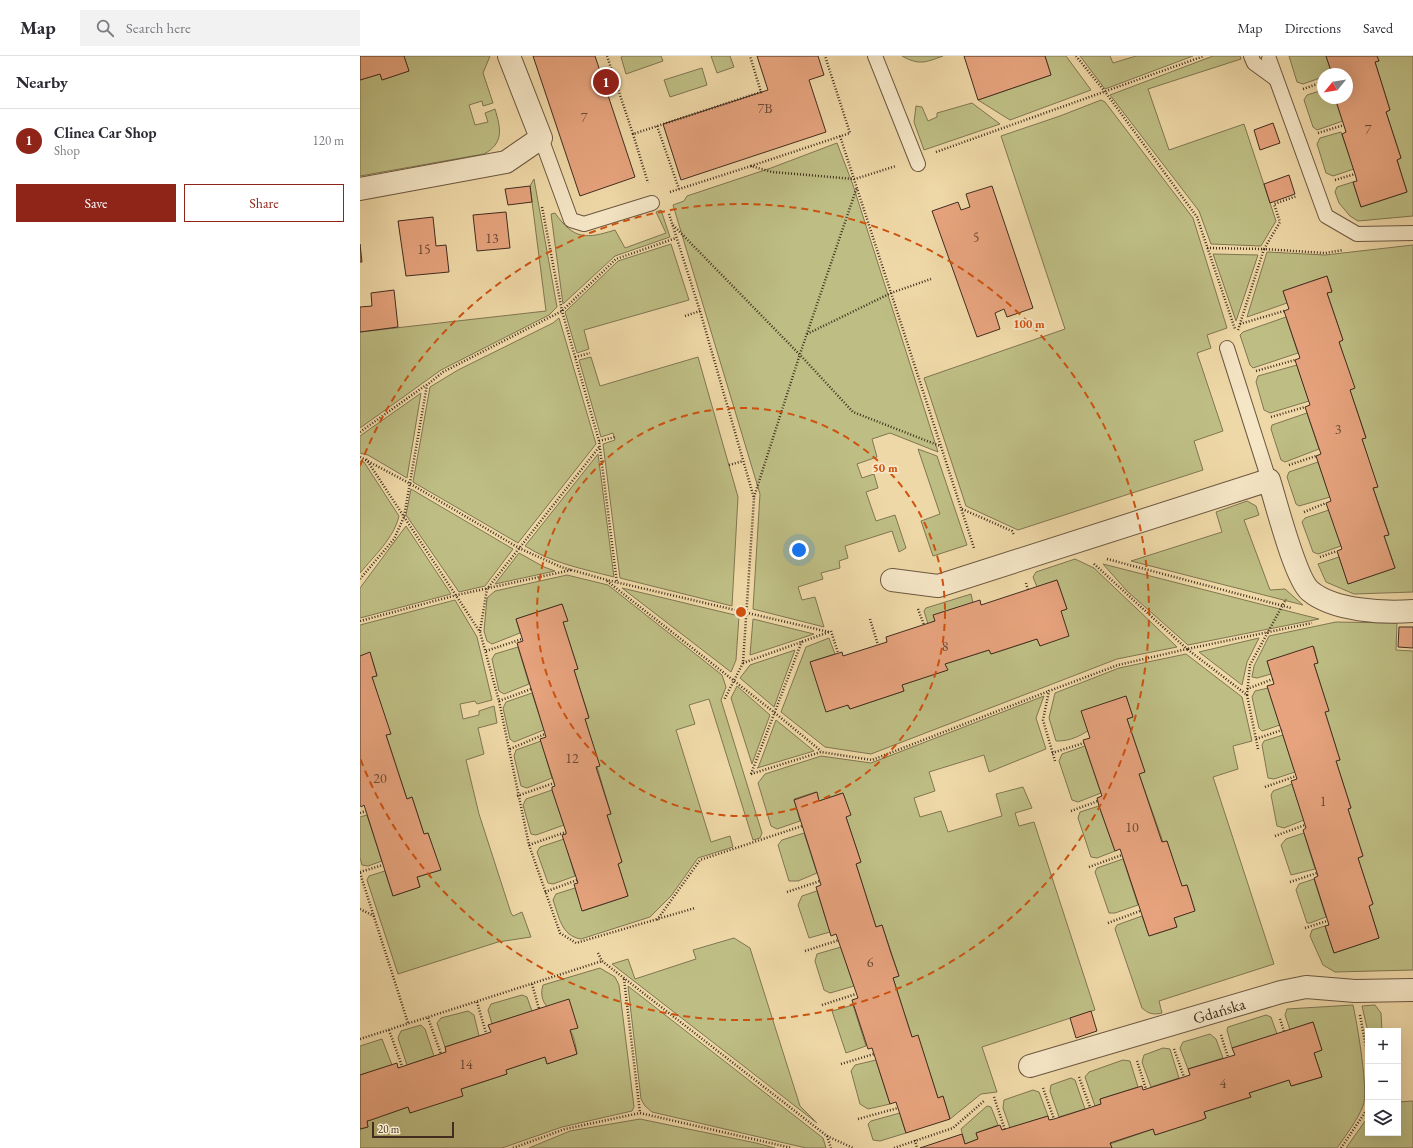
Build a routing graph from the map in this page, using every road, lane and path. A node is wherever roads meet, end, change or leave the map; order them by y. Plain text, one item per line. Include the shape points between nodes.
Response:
1 (509, 56) edge
2 (607, 56) edge
3 (750, 56) edge
4 (825, 56) edge
5 (875, 56) edge
6 (1076, 56) edge
7 (1204, 56) edge
8 (1252, 56) edge
9 (1270, 59) dead end
10 (1276, 79) junction
11 (1317, 84) edge
12 (1297, 91) dead end
13 (1106, 93) junction
14 (1344, 125) dead end
15 (657, 126) junction
16 (633, 134) junction
17 (1312, 135) dead end
18 (840, 136) junction
19 (541, 138) junction
20 (918, 161) junction
21 (750, 166) junction
22 (1355, 174) dead end
23 (856, 180) junction
24 (1334, 180) dead end
25 (857, 186) junction
26 (650, 187) dead end
27 (360, 189) edge
28 (1296, 189) dead end
29 (679, 190) junction
30 (668, 193) dead end
31 (652, 203) dead end
32 (542, 205) dead end
33 (1413, 234) edge
34 (676, 238) junction
35 (1208, 248) junction
36 (1264, 249) junction
37 (1348, 250) dead end
38 (931, 279) dead end
39 (891, 293) junction
40 (562, 311) junction
41 (1284, 311) dead end
42 (700, 312) junction
43 (685, 316) dead end
44 (1240, 324) junction
45 (806, 335) junction
46 (1227, 348) dead end
47 (590, 353) dead end
48 (800, 354) junction
49 (575, 358) junction
50 (1295, 360) dead end
51 (1250, 373) dead end
52 (426, 385) junction
53 (1305, 407) dead end
54 (1265, 419) dead end
55 (360, 432) edge
56 (615, 437) dead end
57 (599, 441) junction
58 (600, 446) junction
59 (940, 446) junction
60 (1316, 456) dead end
61 (360, 457) edge
62 (366, 459) junction
63 (743, 461) junction
64 (729, 465) dead end
65 (1288, 466) dead end
66 (1269, 480) junction
67 (408, 483) junction
68 (754, 498) junction
69 (1326, 503) dead end
70 (1302, 513) dead end
71 (404, 517) junction
72 (1012, 531) dead end
73 (519, 548) junction
74 (1337, 551) dead end
75 (1318, 557) dead end
76 (1087, 558) dead end
77 (1104, 558) dead end
78 (571, 570) junction
79 (360, 579) edge
80 (607, 580) junction
81 (892, 580) dead end
82 (617, 583) junction
83 (487, 590) junction
84 (457, 595) junction
85 (1287, 596) dead end
86 (917, 605) dead end
87 (1281, 606) junction
88 (1296, 609) dead end
89 (1413, 611) edge
90 (746, 612) junction
91 (870, 619) dead end
92 (360, 621) edge
93 (1318, 622) dead end
94 (924, 625) dead end
95 (831, 631) dead end
96 (480, 632) junction
97 (1267, 633) junction
98 (522, 639) dead end
99 (802, 641) junction
100 (878, 644) dead end
101 (1187, 650) junction
102 (486, 651) junction
103 (838, 653) dead end
104 (743, 663) junction
105 (1273, 679) dead end
106 (734, 680) junction
107 (531, 688) dead end
108 (1247, 689) junction
109 (1049, 691) junction
110 (1247, 695) junction
111 (724, 700) dead end
112 (499, 701) junction
113 (775, 712) junction
114 (1282, 730) dead end
115 (545, 734) dead end
116 (1256, 739) junction
117 (1084, 743) dead end
118 (510, 748) junction
119 (1258, 750) dead end
120 (821, 752) junction
121 (1052, 753) junction
122 (1055, 761) dead end
123 (1296, 776) dead end
124 (554, 783) dead end
125 (1265, 786) dead end
126 (518, 796) junction
127 (1098, 801) dead end
128 (366, 811) dead end
129 (1071, 811) dead end
130 (360, 813) edge
131 (1305, 825) dead end
132 (802, 826) dead end
133 (566, 832) dead end
134 (1275, 836) dead end
135 (529, 845) junction
136 (1122, 855) dead end
137 (383, 865) dead end
138 (1090, 867) dead end
139 (360, 873) edge
140 (1317, 873) dead end
141 (577, 880) dead end
142 (820, 881) dead end
143 (1290, 882) dead end
144 (545, 892) junction
145 (787, 892) dead end
146 (695, 908) dead end
147 (360, 909) edge
148 (1140, 911) dead end
149 (374, 916) junction
150 (657, 920) junction
151 (1327, 920) dead end
152 (1108, 923) dead end
153 (1305, 928) dead end
154 (839, 940) dead end
155 (805, 951) dead end
156 (598, 953) dead end
157 (602, 961) junction
158 (624, 978) junction
159 (532, 984) junction
160 (1413, 990) edge
161 (1355, 991) junction
162 (856, 994) dead end
163 (477, 1002) junction
164 (822, 1005) dead end
165 (539, 1009) dead end
166 (428, 1018) junction
167 (408, 1023) junction
168 (389, 1030) junction
169 (1220, 1032) dead end
170 (486, 1034) dead end
171 (360, 1039) edge
172 (1174, 1048) dead end
173 (441, 1054) dead end
174 (874, 1054) dead end
175 (1228, 1057) dead end
176 (1137, 1060) dead end
177 (841, 1064) dead end
178 (1367, 1064) edge
179 (402, 1066) dead end
180 (1077, 1071) dead end
181 (1036, 1074) joint
182 (1184, 1077) dead end
183 (1146, 1089) dead end
184 (994, 1097) dead end
185 (984, 1101) dead end
186 (1090, 1107) dead end
187 (898, 1108) dead end
188 (1365, 1112) edge
189 (640, 1113) junction
190 (858, 1119) dead end
191 (1054, 1119) dead end
192 (1005, 1130) dead end
193 (827, 1136) junction
194 (915, 1140) junction
195 (513, 1148) edge
196 (792, 1148) edge
197 (831, 1148) edge
198 (853, 1148) edge
199 (894, 1148) edge
200 (917, 1148) edge
201 (1341, 1148) edge

1 - 19 street
2 - 16 path
3 - 15 path via 761,92
4 - 18 path via 850,133
5 - 20 lane
6 - 13 path
7 - 13 path
8 - 10 lane via 1254,63
9 - 10 lane
10 - 33 lane via 1326,216 1357,234
11 - 12 path
13 - 20 path
13 - 35 path via 1197,216
14 - 17 path
15 - 16 path
15 - 29 path
16 - 26 path
18 - 21 path
18 - 23 path
19 - 27 street via 506,162
19 - 31 lane via 571,220 584,224
20 - 23 path
21 - 23 path via 772,172
21 - 29 path
22 - 24 path
23 - 25 path
25 - 39 path
25 - 45 path
28 - 36 path via 1299,196 1274,204 1280,222
29 - 30 path
32 - 40 path
34 - 40 path via 616,259
34 - 42 path
34 - 48 path via 672,224
35 - 36 path
35 - 44 path via 1237,335
36 - 37 path via 1325,252
36 - 44 path
38 - 39 path
39 - 45 path
39 - 59 path
40 - 49 path
40 - 52 path via 443,372
41 - 44 path
42 - 43 path
42 - 63 path
45 - 48 path
46 - 66 lane
47 - 49 path
48 - 59 path via 853,412
48 - 68 path
49 - 57 path
50 - 51 path
52 - 55 path
52 - 67 path
53 - 54 path
56 - 57 path
57 - 58 path
58 - 73 path
58 - 82 path
59 - 72 path via 962,509
60 - 65 path
61 - 62 path
62 - 67 path
62 - 71 path
63 - 64 path
63 - 68 path
66 - 81 street via 938,586
66 - 89 street via 1297,567 1309,590 1327,601 1358,609
67 - 71 path
67 - 73 path
68 - 90 path
69 - 70 path
71 - 79 path via 394,539
71 - 84 path
73 - 78 path
73 - 83 path
74 - 75 path
76 - 101 path
77 - 87 path
78 - 80 path
78 - 83 path
80 - 82 path
80 - 106 path
82 - 90 path
83 - 84 path
83 - 96 path
84 - 92 path
84 - 96 path
85 - 87 path
86 - 94 path
87 - 88 path
87 - 97 path
90 - 99 path via 829,632
90 - 104 path
91 - 100 path
93 - 97 path
95 - 103 path
96 - 102 path
97 - 101 path
97 - 108 path via 1250,665
98 - 102 path
99 - 104 path
99 - 113 path
101 - 109 path via 1118,665
101 - 110 path
102 - 112 path
104 - 106 path
105 - 108 path
106 - 111 path
106 - 113 path
107 - 112 path
108 - 110 path
109 - 120 path via 872,760
109 - 121 path via 1043,720
110 - 116 path
112 - 118 path
113 - 120 path
113 - 120 path via 751,774
114 - 116 path
115 - 118 path
116 - 119 path
117 - 121 path
118 - 126 path
121 - 122 path
123 - 125 path
124 - 126 path
126 - 135 path
127 - 129 path
128 - 130 path
131 - 134 path
132 - 150 path via 700,860
133 - 135 path
135 - 144 path
136 - 138 path
137 - 139 path
139 - 149 path
140 - 143 path
141 - 144 path
142 - 145 path
144 - 150 path via 560,933 576,943
146 - 150 path
147 - 149 path
148 - 152 path
149 - 167 path
151 - 153 path
154 - 155 path
156 - 157 path
157 - 158 path
157 - 159 path
158 - 189 path
158 - 193 path
159 - 163 path
159 - 165 path
160 - 161 street, Gdańska
161 - 178 path
161 - 181 street, Gdańska via 1306,987 1281,992
162 - 164 path
163 - 166 path
163 - 170 path
166 - 167 path
166 - 173 path
167 - 168 path
168 - 171 path
168 - 179 path
169 - 175 path
172 - 182 path
174 - 177 path
176 - 183 path
180 - 186 path
181 - 191 path
184 - 192 path
185 - 194 path via 952,1128
187 - 190 path
188 - 201 path
189 - 195 path via 565,1129
189 - 196 path
193 - 197 path
193 - 198 path
194 - 199 path
194 - 200 path

